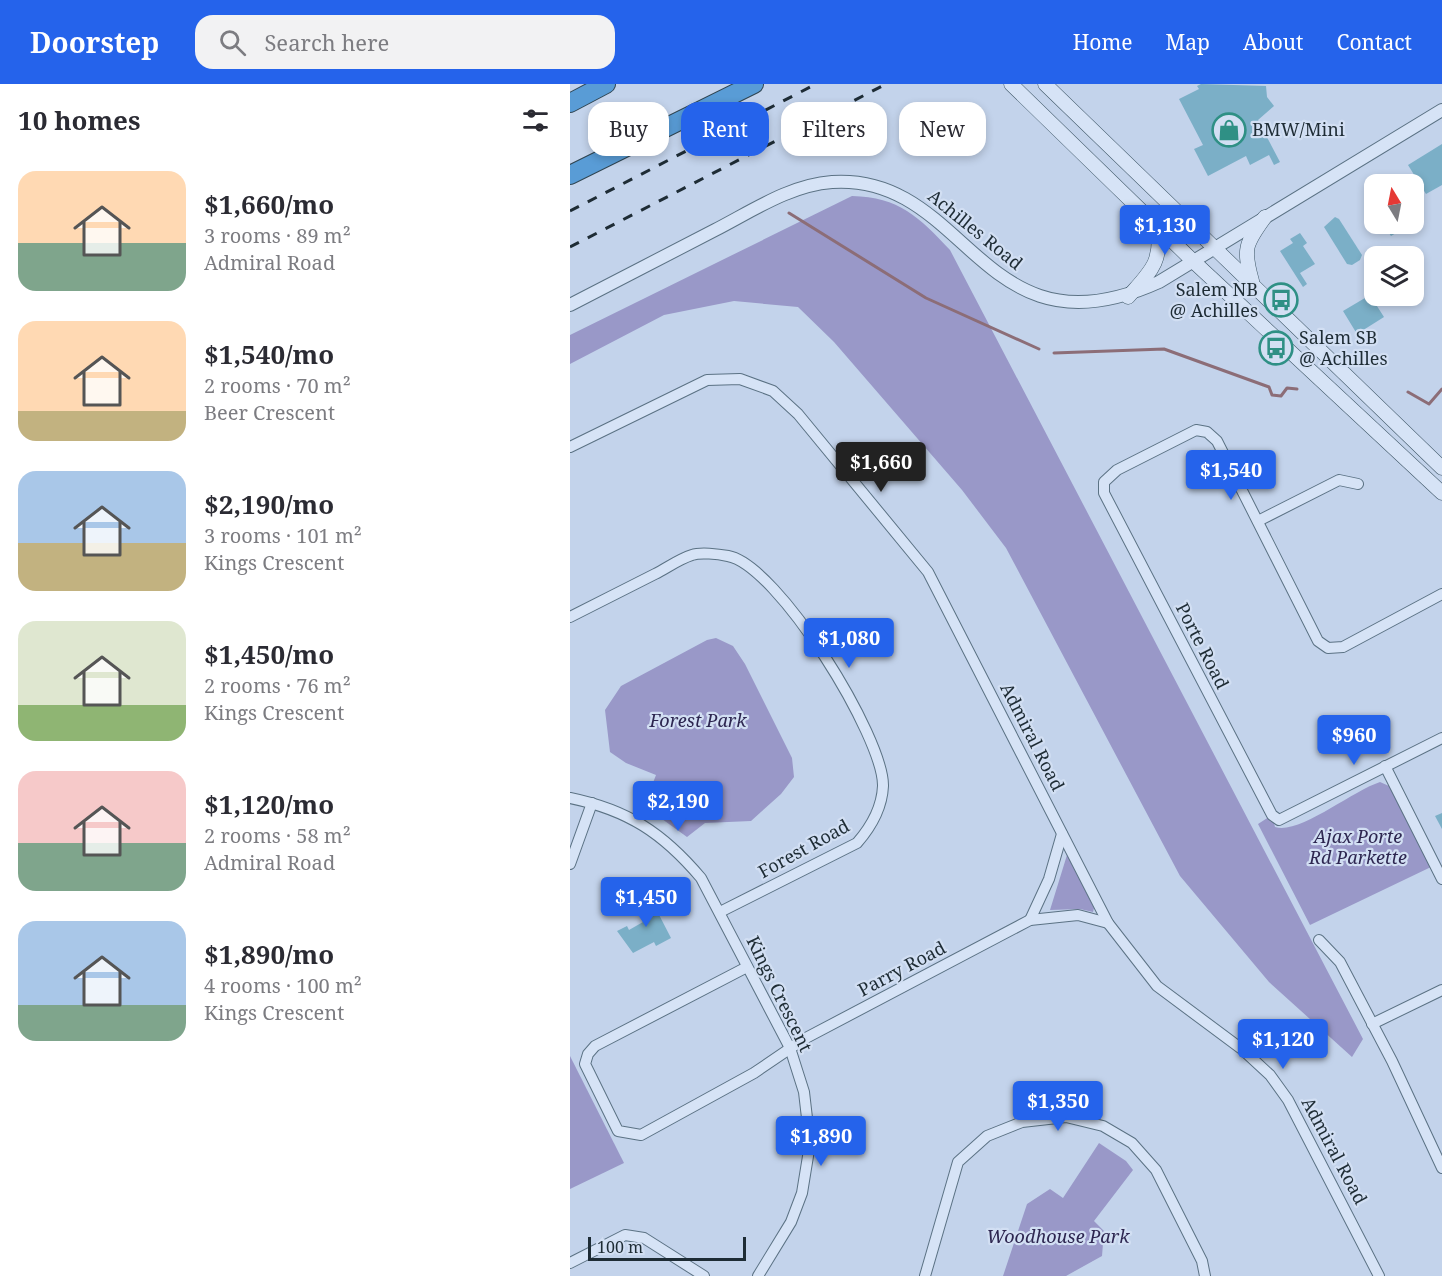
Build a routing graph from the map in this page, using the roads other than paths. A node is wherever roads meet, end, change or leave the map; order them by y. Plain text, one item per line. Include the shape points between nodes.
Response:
1 (606, 84) edge
2 (754, 84) edge
3 (1011, 84) edge
4 (1045, 84) edge
5 (570, 103) edge
6 (1442, 110) edge
7 (570, 175) edge
8 (1265, 217) junction
9 (1158, 227) junction
10 (1214, 247) junction
11 (1193, 261) junction
12 (1253, 283) junction
13 (1128, 297) junction
14 (570, 305) edge
15 (570, 447) edge
16 (1442, 468) edge
17 (1358, 484) dead end
18 (1442, 493) edge
19 (1257, 521) junction
20 (1442, 594) edge
21 (570, 617) edge
22 (1442, 738) edge
23 (1385, 766) junction
24 (570, 798) edge
25 (592, 803) junction
26 (1062, 834) junction
27 (570, 864) edge
28 (1442, 879) edge
29 (720, 912) junction
30 (1030, 920) junction
31 (1108, 923) junction
32 (1319, 940) dead end
33 (747, 967) junction
34 (1442, 990) edge
35 (1372, 1024) junction
36 (790, 1048) junction
37 (1442, 1168) edge
38 (570, 1263) edge
39 (704, 1276) edge
40 (760, 1276) edge
41 (925, 1276) edge
42 (1205, 1276) edge
43 (1379, 1276) edge

1 - 5 highway
2 - 7 highway
3 - 9 main road
4 - 10 main road
6 - 8 street, Achilles Road
8 - 10 street, Achilles Road
8 - 12 main road via 1245,249
9 - 11 main road
9 - 13 main road via 1161,249 1151,270
10 - 11 street, Achilles Road
10 - 12 main road
11 - 13 street, Achilles Road
11 - 18 main road
12 - 16 main road
13 - 14 street, Achilles Road via 1096,303 1035,295 995,274 910,200 867,184 832,182 787,193
15 - 26 street, Admiral Road via 707,380 740,380 773,391 798,414 928,572
17 - 19 street via 1339,480
19 - 20 street via 1317,641 1328,648 1343,647
19 - 23 street, Porte Road via 1217,441 1207,432 1196,430 1117,470 1104,482 1104,493 1272,815 1279,820
21 - 29 street, Forest Road via 694,554 729,556 755,568 782,595 827,657 850,702 882,773 883,788 868,830 857,843
22 - 23 street
23 - 28 street
24 - 25 street, Kings Crescent
25 - 27 street
25 - 29 street, Kings Crescent via 621,812 666,840 701,878
26 - 30 street via 1049,879
26 - 31 street, Admiral Road
29 - 33 street, Kings Crescent
30 - 31 street, Parry Road via 1078,915
30 - 36 street, Parry Road
31 - 43 street, Admiral Road via 1157,986 1270,1075 1288,1100
32 - 35 street via 1340,962
33 - 36 street, Kings Crescent
33 - 36 street, Parry Road via 595,1046 588,1054 585,1064 618,1131 642,1134 754,1073
34 - 35 street
35 - 37 street
36 - 40 street, Kings Crescent via 804,1092 810,1144 792,1222
38 - 39 street via 625,1235 644,1238
41 - 42 street via 958,1162 987,1136 1022,1122 1066,1117 1103,1126 1132,1143 1156,1170 1202,1261

